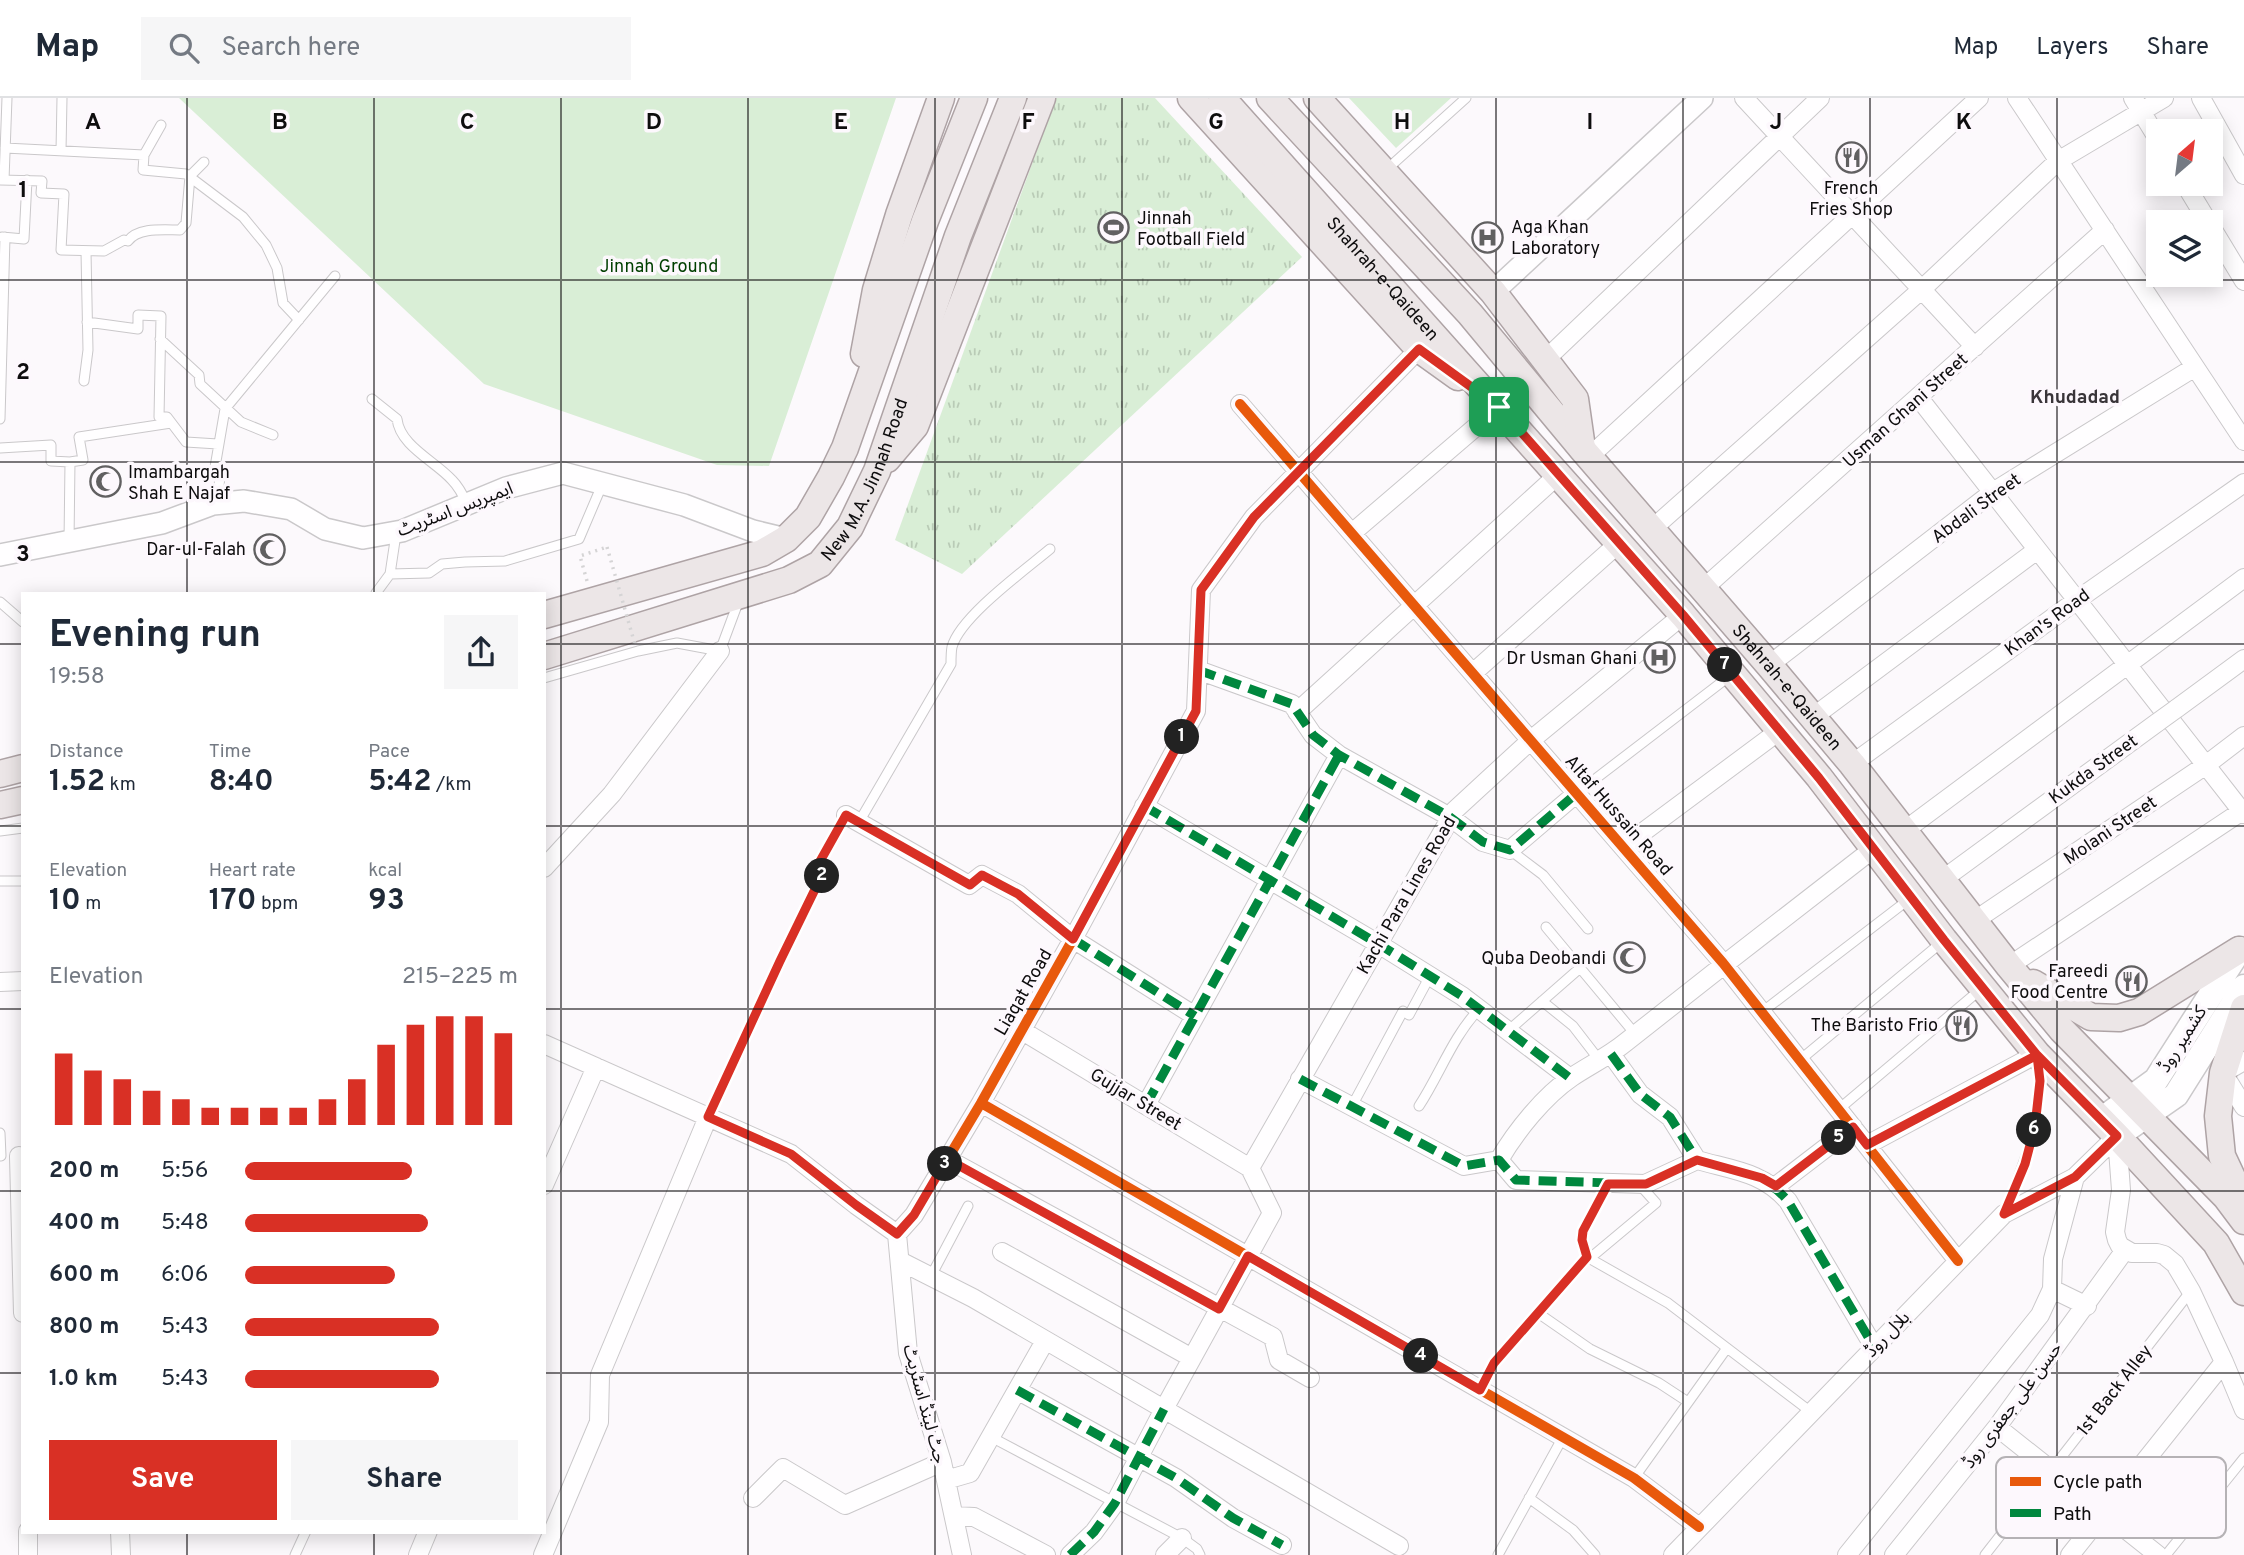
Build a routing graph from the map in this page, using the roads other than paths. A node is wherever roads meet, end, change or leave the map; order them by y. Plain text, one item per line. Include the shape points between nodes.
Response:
1 (7, 98) edge
2 (62, 98) edge
3 (941, 98) edge
4 (974, 98) edge
5 (1013, 98) edge
6 (1042, 98) edge
7 (1191, 98) edge
8 (1222, 98) edge
9 (1270, 98) edge
10 (1317, 98) edge
11 (1466, 98) edge
12 (1702, 98) edge
13 (1744, 98) edge
14 (1820, 98) edge
15 (1979, 98) edge
16 (2017, 98) edge
17 (2164, 98) edge
18 (2201, 98) edge
19 (2137, 105) edge
20 (161, 125) dead end
21 (1780, 137) junction
22 (5, 148) junction
23 (61, 151) junction
24 (144, 155) junction
25 (2058, 161) junction
26 (204, 162) dead end
27 (1384, 172) junction
28 (2244, 175) edge
29 (190, 176) junction
30 (2, 180) edge
31 (27, 180) junction
32 (1851, 214) junction
33 (2105, 230) junction
34 (2, 237) edge
35 (2223, 247) edge
36 (86, 252) junction
37 (335, 276) dead end
38 (2244, 281) edge
39 (1921, 290) junction
40 (1493, 292) junction
41 (299, 320) junction
42 (87, 323) junction
43 (160, 339) junction
44 (1975, 348) junction
45 (1419, 349) junction
46 (1545, 360) junction
47 (2195, 368) junction
48 (84, 381) dead end
49 (1919, 398) junction
50 (372, 399) dead end
51 (1240, 404) dead end
52 (1499, 407) junction
53 (225, 408) junction
54 (0, 419) edge
55 (172, 423) junction
56 (273, 435) dead end
57 (2244, 441) edge
58 (218, 444) junction
59 (0, 448) edge
60 (845, 449) junction
61 (1586, 453) junction
62 (70, 462) junction
63 (877, 471) junction
64 (1298, 471) junction
65 (1559, 474) junction
66 (2244, 482) edge
67 (603, 483) junction
68 (1993, 492) junction
69 (217, 503) junction
70 (467, 504) junction
71 (1652, 529) junction
72 (396, 533) junction
73 (1352, 533) junction
74 (786, 539) junction
75 (69, 542) junction
76 (1619, 543) junction
77 (1050, 549) dead end
78 (2038, 550) junction
79 (0, 555) edge
80 (390, 574) junction
81 (2244, 578) edge
82 (1704, 588) junction
83 (377, 592) edge
84 (741, 594) junction
85 (2077, 600) junction
86 (0, 601) edge
87 (1414, 605) junction
88 (546, 614) edge
89 (1683, 615) junction
90 (21, 620) edge
91 (720, 651) junction
92 (546, 655) edge
93 (2244, 659) edge
94 (1769, 665) junction
95 (2128, 665) junction
96 (1198, 670) junction
97 (1473, 673) junction
98 (1732, 674) junction
99 (546, 677) edge
100 (1297, 712) junction
101 (2167, 715) junction
102 (1813, 717) junction
103 (1779, 731) junction
104 (2244, 736) edge
105 (1531, 740) junction
106 (1339, 755) junction
107 (1852, 764) junction
108 (2206, 765) junction
109 (21, 769) edge
110 (0, 774) edge
111 (1577, 793) junction
112 (21, 800) edge
113 (0, 805) edge
114 (1144, 806) junction
115 (2243, 813) edge
116 (1450, 817) junction
117 (853, 818) junction
118 (21, 828) edge
119 (0, 831) edge
120 (1904, 831) junction
121 (1623, 847) junction
122 (1873, 849) junction
123 (1510, 850) junction
124 (546, 866) edge
125 (1942, 880) junction
126 (0, 881) edge
127 (21, 881) edge
128 (1270, 881) junction
129 (1911, 897) junction
130 (1974, 921) junction
131 (1546, 927) dead end
132 (1588, 929) dead end
133 (1073, 939) junction
134 (1944, 940) junction
135 (1377, 943) junction
136 (2241, 946) edge
137 (1723, 963) junction
138 (2009, 966) junction
139 (1580, 968) junction
140 (1430, 976) junction
141 (21, 981) edge
142 (0, 982) edge
143 (2244, 986) edge
144 (1982, 988) junction
145 (1542, 1001) junction
146 (1479, 1009) junction
147 (2244, 1009) edge
148 (1762, 1012) junction
149 (1195, 1016) junction
150 (1021, 1030) junction
151 (1508, 1031) junction
152 (1636, 1035) junction
153 (546, 1045) edge
154 (2037, 1055) junction
155 (1606, 1058) junction
156 (1800, 1060) junction
157 (596, 1067) junction
158 (2233, 1067) edge
159 (1570, 1078) junction
160 (1300, 1079) junction
161 (981, 1102) junction
162 (1146, 1105) junction
163 (1352, 1106) junction
164 (1419, 1107) dead end
165 (2244, 1107) edge
166 (2138, 1108) junction
167 (1839, 1109) junction
168 (708, 1117) junction
169 (1853, 1127) junction
170 (2109, 1128) junction
171 (0, 1133) edge
172 (1867, 1145) junction
173 (0, 1156) edge
174 (21, 1156) edge
175 (947, 1159) junction
176 (1499, 1160) junction
177 (1697, 1160) junction
178 (1250, 1168) junction
179 (2075, 1177) junction
180 (546, 1180) edge
181 (1608, 1184) junction
182 (1640, 1184) junction
183 (1776, 1186) junction
184 (2244, 1203) edge
185 (968, 1206) dead end
186 (2004, 1214) junction
187 (2244, 1221) edge
188 (897, 1234) junction
189 (2125, 1251) junction
190 (1002, 1252) dead end
191 (1248, 1256) junction
192 (1588, 1258) junction
193 (900, 1261) junction
194 (1958, 1261) junction
195 (931, 1276) junction
196 (2052, 1289) junction
197 (2191, 1291) junction
198 (2244, 1292) edge
199 (2087, 1306) junction
200 (1219, 1309) junction
201 (1538, 1313) junction
202 (1045, 1340) junction
203 (1874, 1347) junction
204 (1727, 1348) junction
205 (1192, 1358) junction
206 (2224, 1362) junction
207 (1310, 1378) dead end
208 (1017, 1390) junction
209 (1480, 1390) junction
210 (1688, 1402) junction
211 (1164, 1409) junction
212 (2244, 1410) edge
213 (1811, 1412) junction
214 (1997, 1427) junction
215 (990, 1437) junction
216 (1563, 1437) junction
217 (2036, 1457) edge
218 (2063, 1457) edge
219 (2149, 1457) edge
220 (1137, 1458) junction
221 (2244, 1458) edge
222 (942, 1462) junction
223 (1634, 1478) junction
224 (946, 1480) junction
225 (2226, 1480) edge
226 (753, 1498) dead end
227 (1530, 1498) junction
228 (1115, 1503) junction
229 (954, 1516) junction
230 (1699, 1527) junction
231 (28, 1534) edge
232 (120, 1534) edge
233 (305, 1534) edge
234 (427, 1534) edge
235 (1182, 1538) junction
236 (1999, 1538) edge
237 (2084, 1538) edge
238 (2137, 1538) edge
239 (2180, 1538) edge
240 (1282, 1545) dead end
241 (1399, 1546) dead end
242 (1502, 1553) edge
243 (28, 1555) edge
244 (121, 1555) edge
245 (295, 1555) edge
246 (418, 1555) edge
247 (543, 1555) edge
248 (962, 1555) edge
249 (1046, 1555) edge
250 (1070, 1555) edge
251 (1165, 1555) edge
252 (1200, 1555) edge
253 (1595, 1555) edge
254 (1673, 1555) edge
255 (1847, 1555) edge
256 (1894, 1555) edge
257 (1985, 1555) edge
258 (2070, 1555) edge
259 (2158, 1555) edge
260 (2166, 1555) edge

1 - 22 lane
2 - 23 lane
3 - 60 main road via 876,290
4 - 60 main road, New M.A. Jinnah Road via 925,221
5 - 63 main road, New M.A. Jinnah Road via 958,236
6 - 63 main road via 915,426
7 - 45 main road
8 - 52 main road, Shahrah-e-Qaideen
9 - 61 main road, Shahrah-e-Qaideen via 1470,314
10 - 27 main road
11 - 27 lane
12 - 40 street
13 - 21 street
14 - 21 street
15 - 32 street
16 - 25 street
17 - 19 street
18 - 28 street
19 - 25 street
20 - 24 lane
21 - 32 street
21 - 46 street
22 - 23 lane
22 - 30 lane
23 - 24 lane
24 - 29 lane via 143,170
25 - 33 street
25 - 39 street
26 - 29 lane
27 - 40 main road
29 - 36 lane via 186,223 180,230 148,231 104,251
29 - 41 lane via 243,217 266,245 277,268 283,303
30 - 31 lane
31 - 34 lane via 24,239
31 - 36 lane via 42,181 41,193 64,194 61,250
32 - 39 street
32 - 61 street
33 - 44 street, Usman Ghani Street
33 - 47 street
34 - 54 lane
35 - 38 street
36 - 42 lane
37 - 41 lane
39 - 44 street
39 - 71 street
40 - 46 main road
41 - 53 lane
42 - 43 lane via 138,329 138,315 161,316
42 - 48 lane
43 - 53 lane via 199,375 200,384
43 - 55 lane via 159,417
44 - 49 street, Usman Ghani Street
45 - 52 main road
45 - 64 street, Liaqat Road
46 - 61 main road via 1575,398
47 - 57 street
47 - 68 street, Abdali Street
49 - 68 street
49 - 82 street, Usman Ghani Street
50 - 70 lane via 397,419 408,442 450,477
51 - 64 street, Altaf Hussain Road
52 - 65 main road, Shahrah-e-Qaideen
52 - 73 street
53 - 56 lane via 241,422
53 - 58 lane
55 - 58 lane via 186,442
55 - 62 lane via 79,438 83,460
58 - 69 lane
59 - 62 lane via 51,445 51,461
60 - 74 main road, New M.A. Jinnah Road via 808,517
61 - 71 main road, Shahrah-e-Qaideen
62 - 75 lane
63 - 84 main road, New M.A. Jinnah Road via 850,527 820,564
64 - 73 street, Altaf Hussain Road
64 - 96 street, Liaqat Road via 1254,517 1201,590
65 - 76 main road, Shahrah-e-Qaideen
65 - 87 street
66 - 85 street, Khan's Road
67 - 70 street, ایمپریس اسٹریٹ via 563,473
67 - 74 street, ایمپریس اسٹریٹ
67 - 80 lane via 579,538 505,561 442,564 429,573
68 - 78 street
68 - 94 street, Abdali Street
69 - 72 street, ایمپریس اسٹریٹ via 244,500 291,509 325,529 363,538
69 - 75 street, ایمپریس اسٹریٹ via 162,523
70 - 72 street, ایمپریس اسٹریٹ
71 - 82 main road, Shahrah-e-Qaideen
72 - 80 lane
73 - 87 street, Altaf Hussain Road
74 - 88 main road, New M.A. Jinnah Road via 762,553
75 - 79 street, ایمپریس اسٹریٹ
76 - 89 main road, Shahrah-e-Qaideen
76 - 97 street
77 - 117 lane via 960,632 952,647 951,664
78 - 85 street
78 - 102 street
80 - 83 lane
81 - 95 street
82 - 94 main road, Shahrah-e-Qaideen
84 - 91 lane
84 - 92 main road, New M.A. Jinnah Road
85 - 95 street
85 - 107 street, Khan's Road
86 - 90 lane
87 - 97 street, Altaf Hussain Road
87 - 100 street
89 - 98 main road, Shahrah-e-Qaideen
89 - 105 street, Kachi Para Lines Road
91 - 99 lane via 677,643
91 - 124 street via 612,794
93 - 101 street, Kukda Street
94 - 102 main road, Shahrah-e-Qaideen
95 - 101 street
95 - 120 street
96 - 100 street via 1292,704
96 - 114 street, Liaqat Road via 1196,711
97 - 105 street, Altaf Hussain Road
98 - 103 main road, Shahrah-e-Qaideen
98 - 111 lane
100 - 106 street via 1313,735
101 - 108 street
101 - 125 street, Kukda Street
102 - 107 main road, Shahrah-e-Qaideen
103 - 121 street
103 - 122 main road, Shahrah-e-Qaideen
104 - 108 street, Molani Street
105 - 111 street, Altaf Hussain Road
105 - 116 street, Kachi Para Lines Road
106 - 116 street
106 - 128 street
107 - 120 main road, Shahrah-e-Qaideen
108 - 115 street
108 - 130 street, Molani Street
109 - 110 main road
111 - 121 street, Altaf Hussain Road
111 - 123 street
112 - 113 main road
114 - 128 street
114 - 133 street, Liaqat Road
115 - 138 street
116 - 123 street via 1483,842
116 - 135 street, Kachi Para Lines Road
117 - 133 street via 970,885 982,875 1018,894
117 - 168 lane via 814,872 822,875
118 - 119 lane
120 - 125 main road, Shahrah-e-Qaideen
121 - 137 street, Altaf Hussain Road
122 - 129 main road, Shahrah-e-Qaideen
122 - 137 street
123 - 132 lane via 1544,875
125 - 130 main road, Shahrah-e-Qaideen
126 - 127 lane
128 - 135 street
128 - 149 street
129 - 134 main road, Shahrah-e-Qaideen
129 - 148 lane
130 - 138 main road, Shahrah-e-Qaideen
131 - 139 lane
133 - 149 street
133 - 150 street, Liaqat Road
134 - 144 main road, Shahrah-e-Qaideen
134 - 156 lane
135 - 140 street
135 - 160 street, Kachi Para Lines Road
136 - 138 main road via 2139,1012 2119,1018 2091,1017
136 - 166 main road, کشمیر روڈ
137 - 148 street, Altaf Hussain Road
137 - 152 street
138 - 166 main road, Shahrah-e-Qaideen via 2062,1030
139 - 145 lane
139 - 152 lane
140 - 146 street
140 - 163 lane via 1409,1015 1403,1012
141 - 142 street
143 - 166 main road, کشمیر روڈ via 2176,1095
144 - 154 main road, Shahrah-e-Qaideen
144 - 167 lane
145 - 151 lane
145 - 155 lane
146 - 151 street
146 - 164 lane via 1456,1038
147 - 158 main road
148 - 156 street, Altaf Hussain Road
149 - 162 street
150 - 161 street, Liaqat Road
150 - 162 street, Gujjar Street
151 - 159 street
152 - 155 street
153 - 157 street
154 - 170 main road, Shahrah-e-Qaideen
154 - 172 street
154 - 186 lane via 2040,1081 2035,1126
155 - 159 street
155 - 177 street via 1670,1117
156 - 167 street, Altaf Hussain Road
157 - 168 street
157 - 180 street
158 - 165 street
158 - 184 main road via 2218,1116 2222,1156
159 - 176 street via 1532,1114
160 - 163 street
160 - 178 street, Kachi Para Lines Road
161 - 175 street, Liaqat Road
161 - 191 street
162 - 178 street, Gujjar Street
163 - 176 street via 1464,1166
166 - 170 main road
166 - 187 main road
167 - 169 street, Altaf Hussain Road
168 - 188 street via 791,1154
168 - 247 street via 600,1374 599,1422
169 - 172 street, Altaf Hussain Road
169 - 183 street
170 - 179 street, بلال روڈ
170 - 189 street via 2122,1190 2115,1232
170 - 198 main road, Shahrah-e-Qaideen via 2216,1243
171 - 173 lane
172 - 194 street, Altaf Hussain Road
173 - 174 street
175 - 188 street, Liaqat Road via 914,1215
175 - 200 street
176 - 181 street via 1516,1180
177 - 182 street
177 - 183 street
178 - 191 street via 1272,1213
179 - 186 street, بلال روڈ
179 - 196 street via 2053,1259
181 - 182 street
181 - 192 lane via 1583,1231
182 - 192 lane via 1656,1203
183 - 203 street
185 - 195 lane
186 - 194 street, بلال روڈ
188 - 193 street, جٹ لینڈ اسٹریٹ
189 - 197 street via 2164,1255
189 - 199 street, حسن علی جعفری روڈ
190 - 205 street
191 - 200 street
191 - 209 street
192 - 201 lane
192 - 204 lane via 1668,1303
193 - 195 street
193 - 222 street, جٹ لینڈ اسٹریٹ via 908,1353
194 - 203 street, بلال روڈ
195 - 202 street
196 - 199 street
196 - 255 street via 2040,1315
197 - 206 street
197 - 218 lane, 1st Back Alley
199 - 214 street, حسن علی جعفری روڈ
200 - 205 street
200 - 207 street via 1273,1337 1279,1360
201 - 209 lane via 1494,1363
201 - 210 lane via 1590,1349
202 - 208 street
202 - 211 street
203 - 213 street, بلال روڈ
204 - 210 lane
204 - 213 lane
205 - 211 street
206 - 212 street
206 - 219 street
208 - 215 street
208 - 220 street
209 - 216 street
210 - 223 lane
211 - 220 street
211 - 241 street
213 - 230 street, بلال روڈ
214 - 217 street
214 - 256 street, حسن علی جعفری روڈ
215 - 224 street via 970,1473
215 - 228 lane
216 - 223 street
216 - 227 lane
220 - 228 street
220 - 240 street
221 - 225 lane
222 - 224 street, جٹ لینڈ اسٹریٹ
222 - 226 street via 845,1505 783,1468
223 - 230 street
224 - 229 street, جٹ لینڈ اسٹریٹ
227 - 242 lane
227 - 253 lane via 1573,1530
228 - 235 lane
228 - 250 street
229 - 248 street, جٹ لینڈ اسٹریٹ
229 - 249 street via 974,1517
230 - 254 street, بلال روڈ
231 - 243 street
232 - 244 street
233 - 245 lane
234 - 246 street
235 - 251 street
235 - 252 lane
236 - 257 lane, 1st Back Alley
237 - 258 street
238 - 259 street
239 - 260 lane

